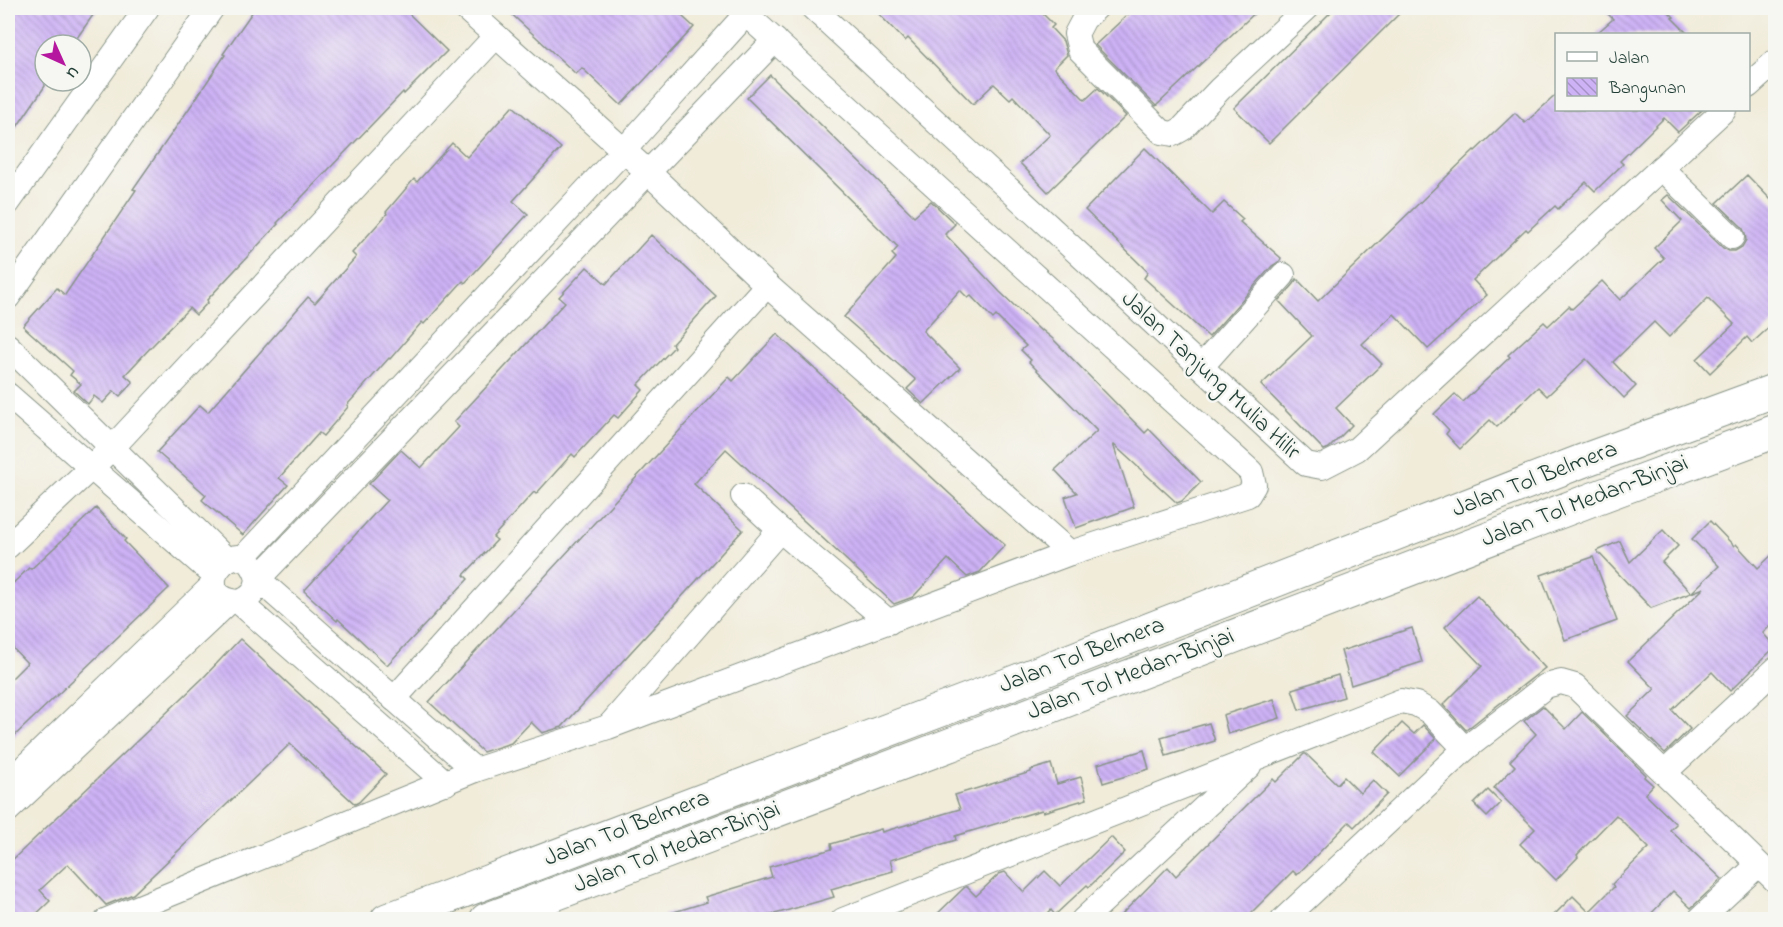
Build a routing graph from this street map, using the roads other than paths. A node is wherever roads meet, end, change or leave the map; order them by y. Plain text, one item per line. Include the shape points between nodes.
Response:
1 (147, 8) edge
2 (212, 8) edge
3 (465, 8) edge
4 (813, 8) edge
5 (1096, 8) edge
6 (1307, 8) edge
7 (742, 11) edge
8 (495, 36) junction
9 (775, 40) junction
10 (1776, 61) edge
11 (1750, 85) edge
12 (1723, 111) edge
13 (624, 150) junction
14 (1661, 168) junction
15 (649, 173) junction
16 (8, 203) edge
17 (1732, 237) dead end
18 (1283, 275) dead end
19 (767, 285) junction
20 (8, 297) edge
21 (8, 346) edge
22 (1201, 367) junction
23 (1776, 390) edge
24 (8, 395) edge
25 (1776, 431) edge
26 (112, 448) junction
27 (91, 468) junction
28 (743, 496) dead end
29 (780, 530) junction
30 (8, 546) edge
31 (1070, 553) junction
32 (224, 569) junction
33 (258, 579) junction
34 (234, 602) junction
35 (889, 622) junction
36 (1776, 669) edge
37 (394, 699) junction
38 (608, 727) junction
39 (1465, 749) junction
40 (1259, 757) junction
41 (475, 770) junction
42 (1665, 772) junction
43 (8, 783) edge
44 (446, 783) junction
45 (8, 810) edge
46 (1758, 865) junction
47 (1776, 881) edge
48 (107, 920) edge
49 (387, 920) edge
50 (486, 920) edge
51 (843, 920) edge
52 (1083, 920) edge
53 (1283, 920) edge
54 (1699, 920) edge

1 - 16 street
2 - 20 street
3 - 8 street
4 - 22 street, Jalan Tanjung Mulia Hilir
5 - 6 street via 1076,34 1080,50 1162,132 1173,134
7 - 9 street
7 - 13 street
8 - 13 street
8 - 26 street
9 - 15 street
9 - 31 street via 1251,472 1254,485 1245,497
10 - 11 street
12 - 14 street, Jalan Tanjung Mulia Hilir
13 - 15 street
13 - 32 street
14 - 17 street
14 - 22 street, Jalan Tanjung Mulia Hilir via 1357,448 1322,467 1306,464
15 - 19 street
15 - 33 street
18 - 22 street
19 - 31 street
19 - 37 street
21 - 26 street
23 - 49 highway, Jalan Tol Belmera
24 - 27 street
25 - 50 highway, Jalan Tol Medan–Binjai
26 - 27 street
26 - 32 street
27 - 30 street
27 - 32 street
28 - 29 street
29 - 35 street
29 - 38 street
31 - 35 street
32 - 33 street via 250,563
32 - 34 street via 219,595
32 - 43 street
33 - 34 street via 253,595
33 - 37 street
34 - 44 street
34 - 45 street
35 - 38 street
36 - 42 street
37 - 41 street
38 - 41 street
39 - 40 street via 1430,712 1401,701
39 - 42 street via 1546,686 1561,682 1575,686
39 - 53 street
40 - 51 street
40 - 52 street
41 - 44 street
42 - 46 street
44 - 48 street
46 - 47 street
46 - 54 street

